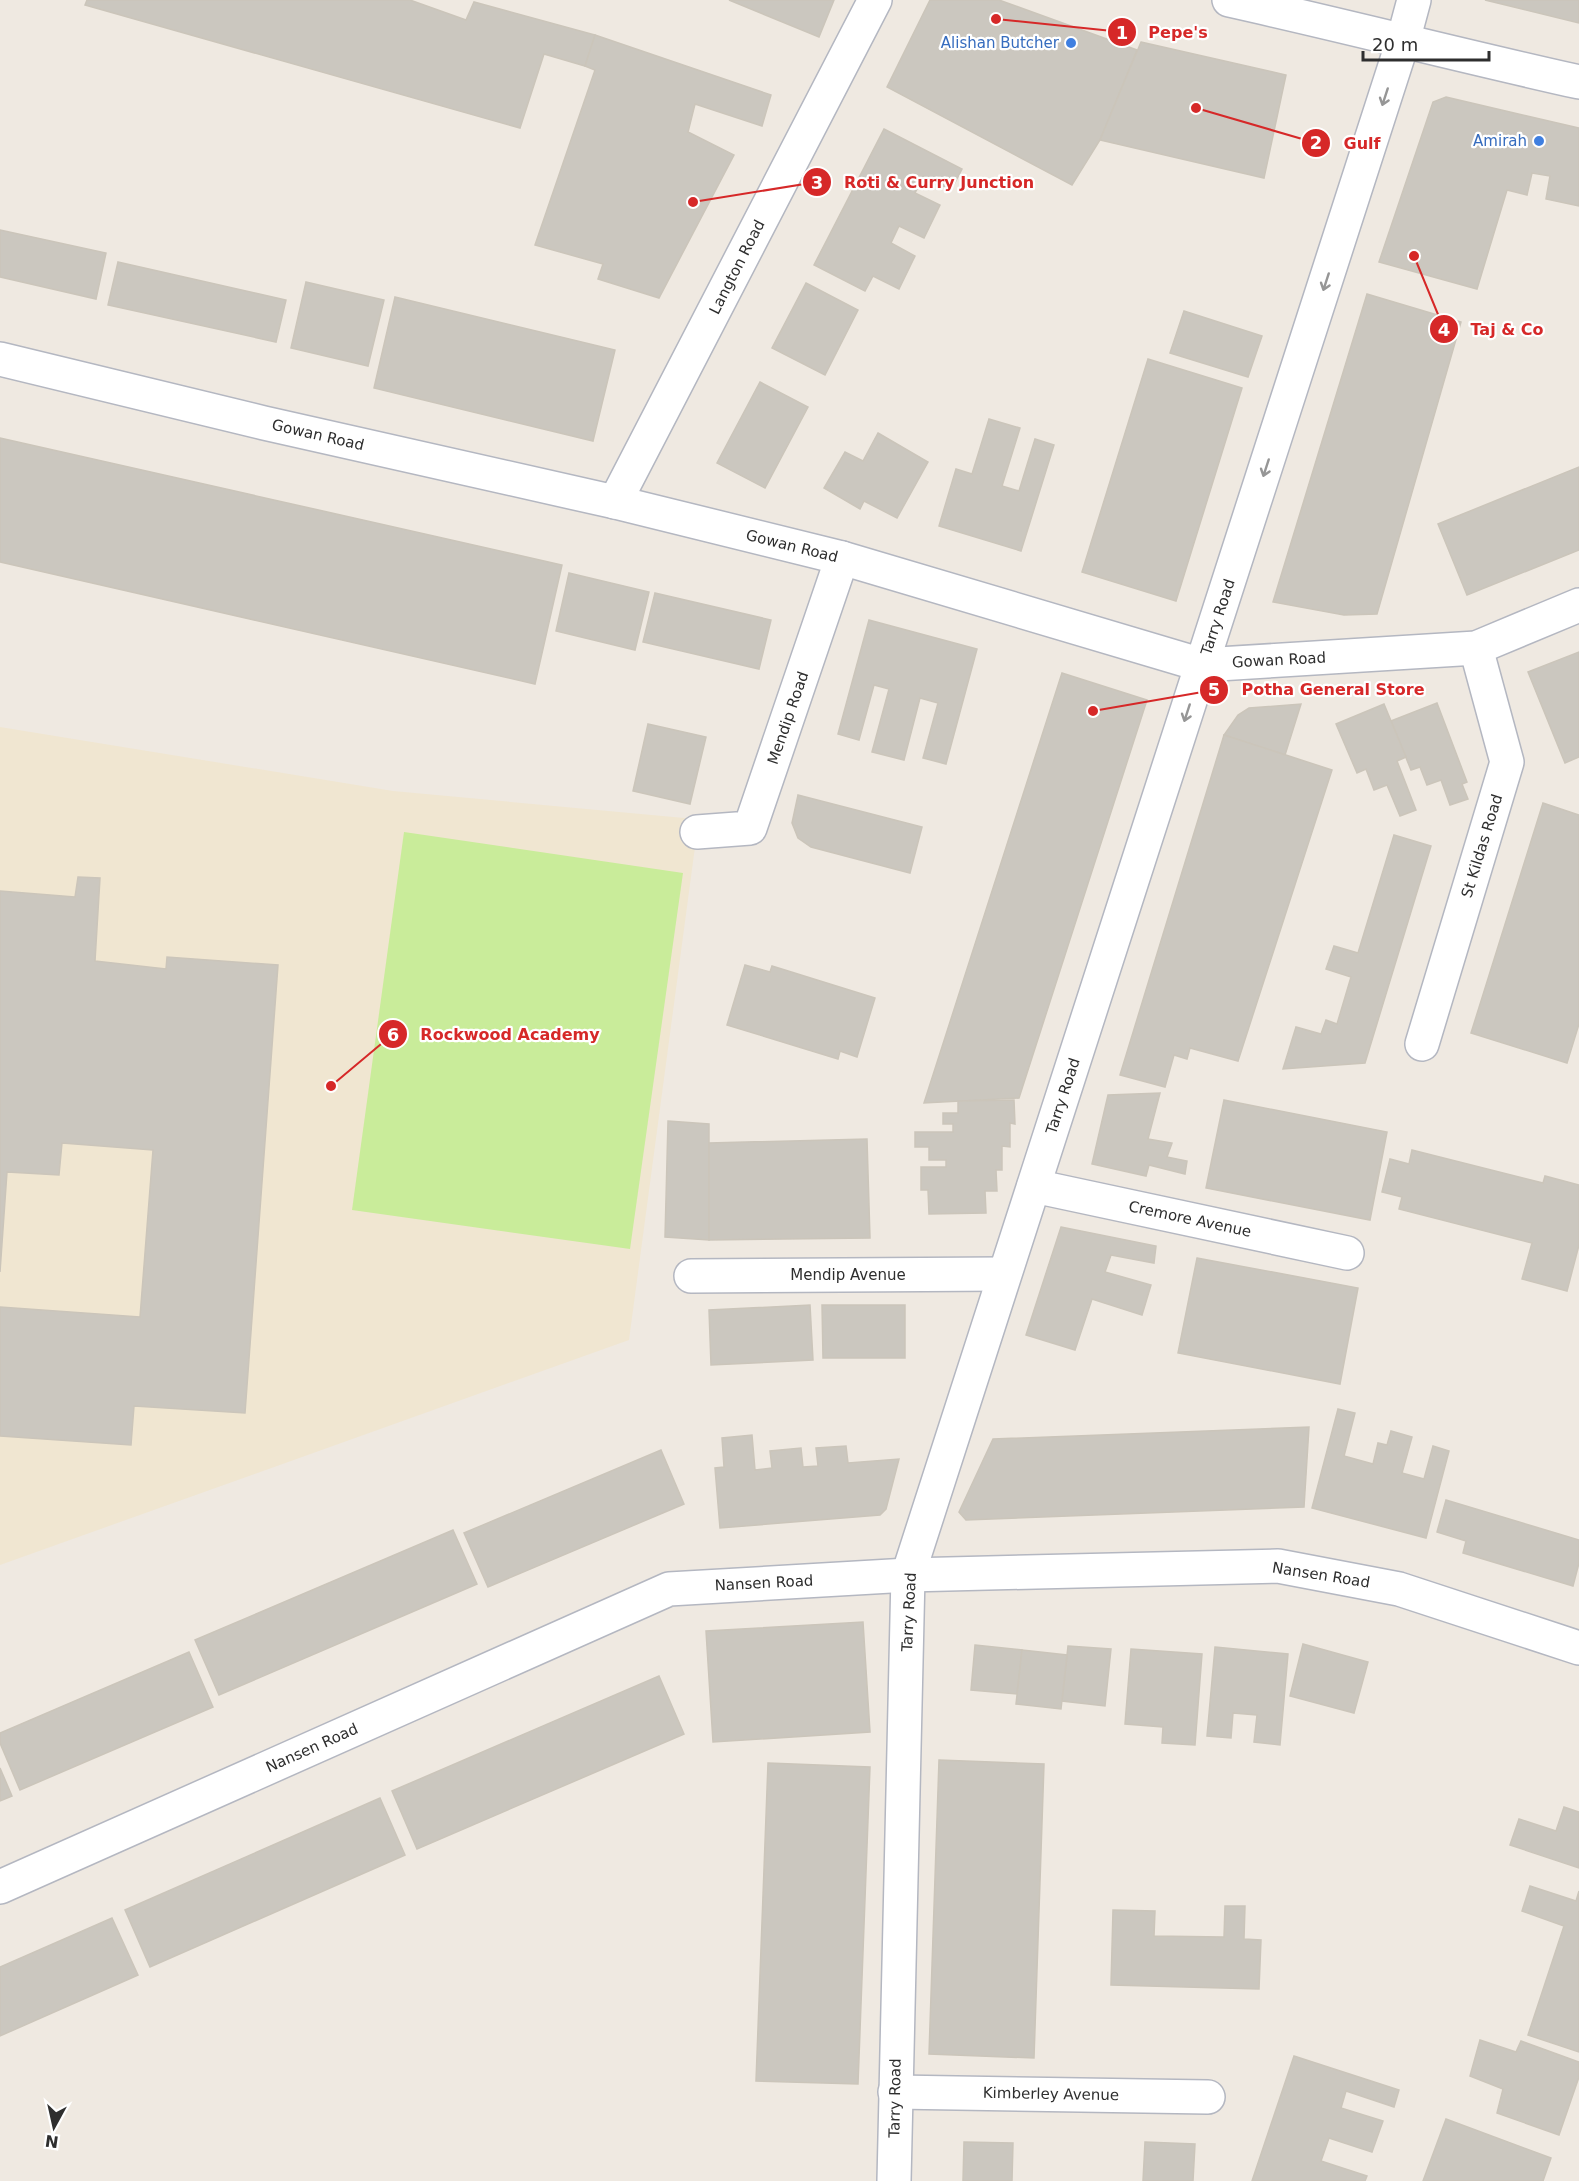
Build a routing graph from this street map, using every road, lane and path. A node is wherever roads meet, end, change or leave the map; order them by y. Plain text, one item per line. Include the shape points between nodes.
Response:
1 (875, 0) edge
2 (1229, 0) edge
3 (1414, 0) edge
4 (1403, 41) junction
5 (1579, 82) edge
6 (0, 359) edge
7 (615, 502) junction
8 (842, 558) junction
9 (1579, 605) edge
10 (1476, 648) junction
11 (1202, 664) junction
12 (697, 832) dead end
13 (1422, 1044) dead end
14 (1034, 1186) junction
15 (1347, 1253) dead end
16 (1004, 1274) junction
17 (691, 1276) dead end
18 (908, 1575) junction
19 (1579, 1648) edge
20 (0, 1887) edge
21 (895, 2092) junction
22 (1208, 2097) dead end
23 (894, 2181) edge

1 - 7 street, Langton Road
2 - 4 street
3 - 4 street, Tarry Road
4 - 5 street
4 -> 11 street, Tarry Road
6 - 7 street, Gowan Road
7 - 8 street, Gowan Road
8 - 11 street, Gowan Road
8 - 12 street, Mendip Road via 750,828
9 - 10 street, Gowan Road
10 - 11 street, Gowan Road
10 - 13 street, St Kildas Road via 1507,762
11 -> 14 street, Tarry Road
14 - 15 street, Cremore Avenue
14 - 16 street, Tarry Road
16 - 17 street, Mendip Avenue
16 - 18 street, Tarry Road
18 - 19 street, Nansen Road via 1278,1566 1399,1589
18 - 20 street, Nansen Road via 669,1589
18 - 21 street, Tarry Road
21 - 22 street, Kimberley Avenue
21 - 23 street, Tarry Road

